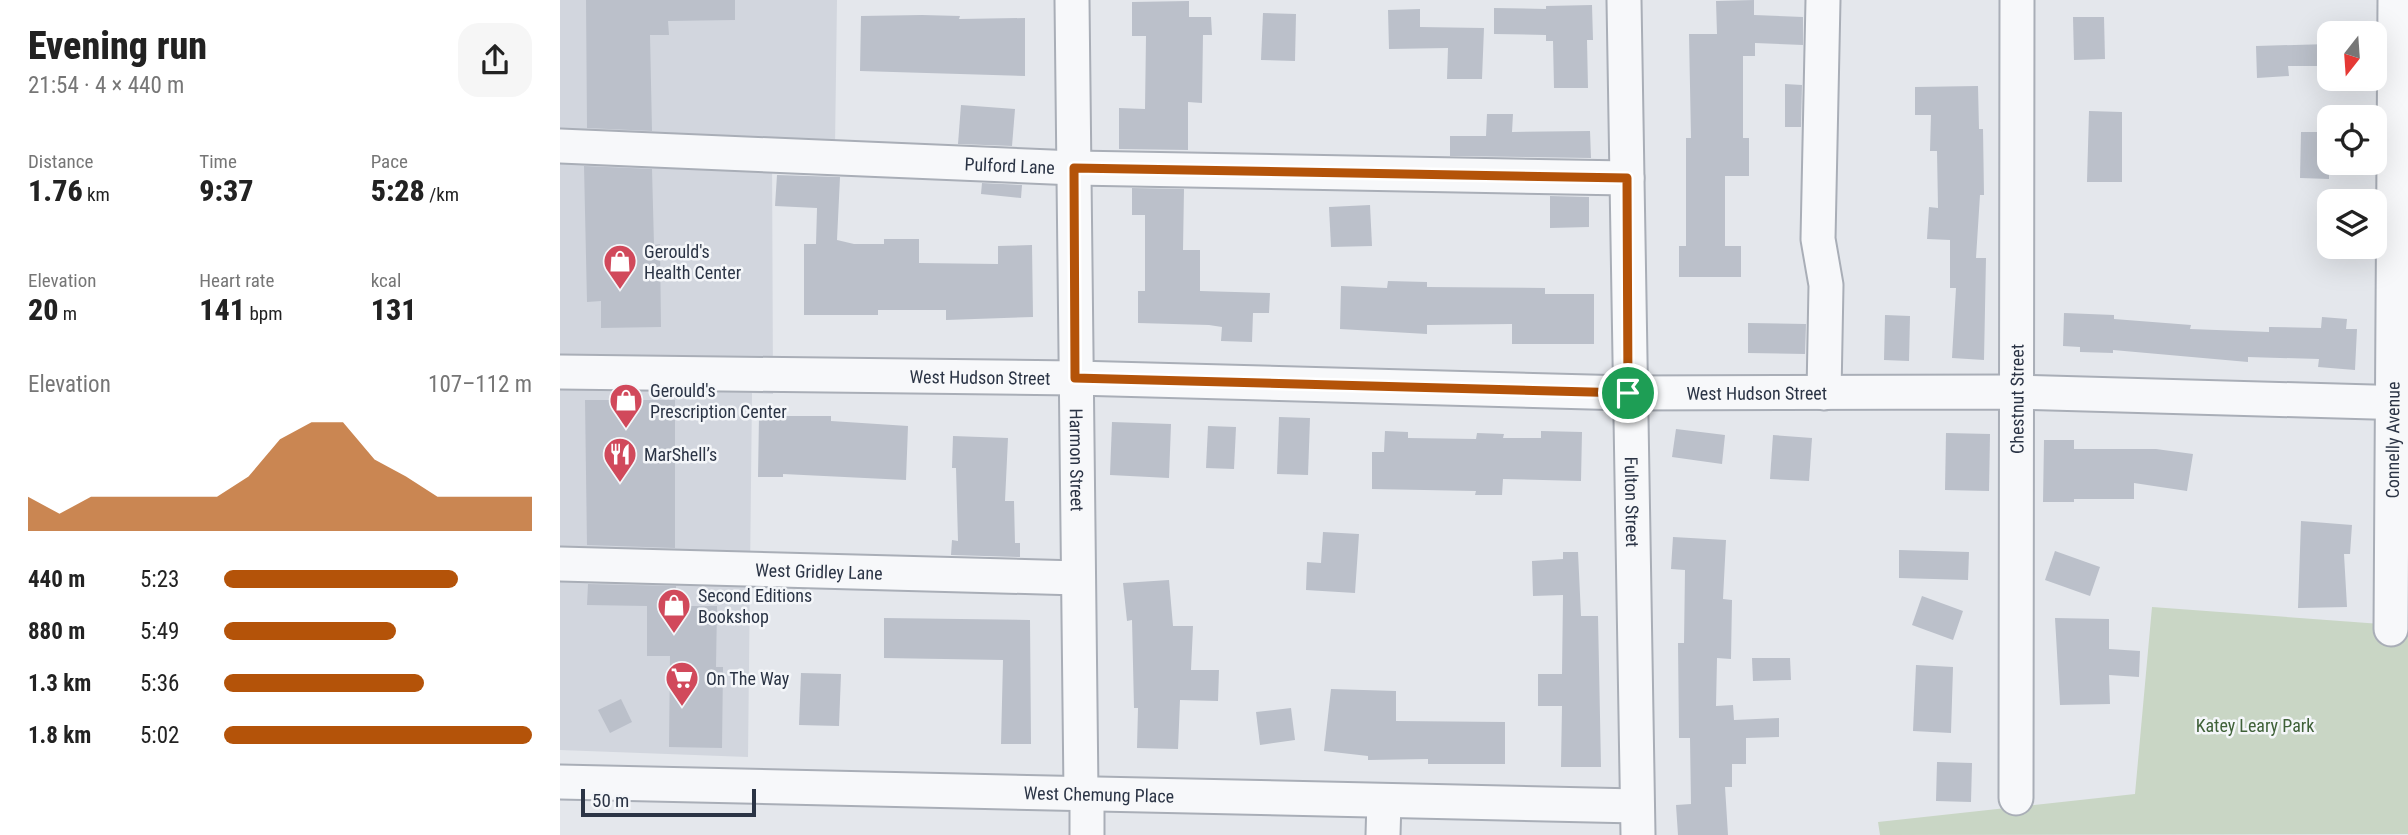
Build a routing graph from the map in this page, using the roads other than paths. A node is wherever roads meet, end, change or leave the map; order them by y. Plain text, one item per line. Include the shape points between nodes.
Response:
1 (1072, 0) edge
2 (1624, 0) edge
3 (1823, 0) edge
4 (2017, 0) edge
5 (2395, 0) edge
6 (560, 146) edge
7 (1074, 168) junction
8 (1627, 178) junction
9 (560, 372) edge
10 (1075, 378) junction
11 (2014, 392) junction
12 (1628, 393) junction
13 (1824, 393) junction
14 (2400, 402) edge
15 (560, 564) edge
16 (1078, 578) junction
17 (2391, 629) dead end
18 (560, 782) edge
19 (1084, 793) junction
20 (2015, 798) dead end
21 (1384, 800) junction
22 (1637, 821) edge
23 (1087, 835) edge
24 (1383, 835) edge

1 - 7 street, Harmon Street
2 - 8 street, Fulton Street
3 - 13 street via 1818,239 1826,285
4 - 11 street, Chestnut Street
5 - 14 street, Connelly Avenue
6 - 7 street, Pulford Lane
7 - 8 street, Pulford Lane
7 - 10 street, Harmon Street
8 - 12 street, Fulton Street
9 - 10 street, West Hudson Street
10 - 12 street, West Hudson Street
10 - 16 street, Harmon Street
11 - 13 street, West Hudson Street
11 - 14 street, West Hudson Street
11 - 20 street, Chestnut Street
12 - 13 street, West Hudson Street
12 - 22 street, Fulton Street
14 - 17 street, Connelly Avenue
15 - 16 street, West Gridley Lane
16 - 19 street, Harmon Street
18 - 19 street, West Chemung Place
19 - 21 street, West Chemung Place
19 - 23 street, Harmon Street
21 - 22 street, West Chemung Place
21 - 24 street

